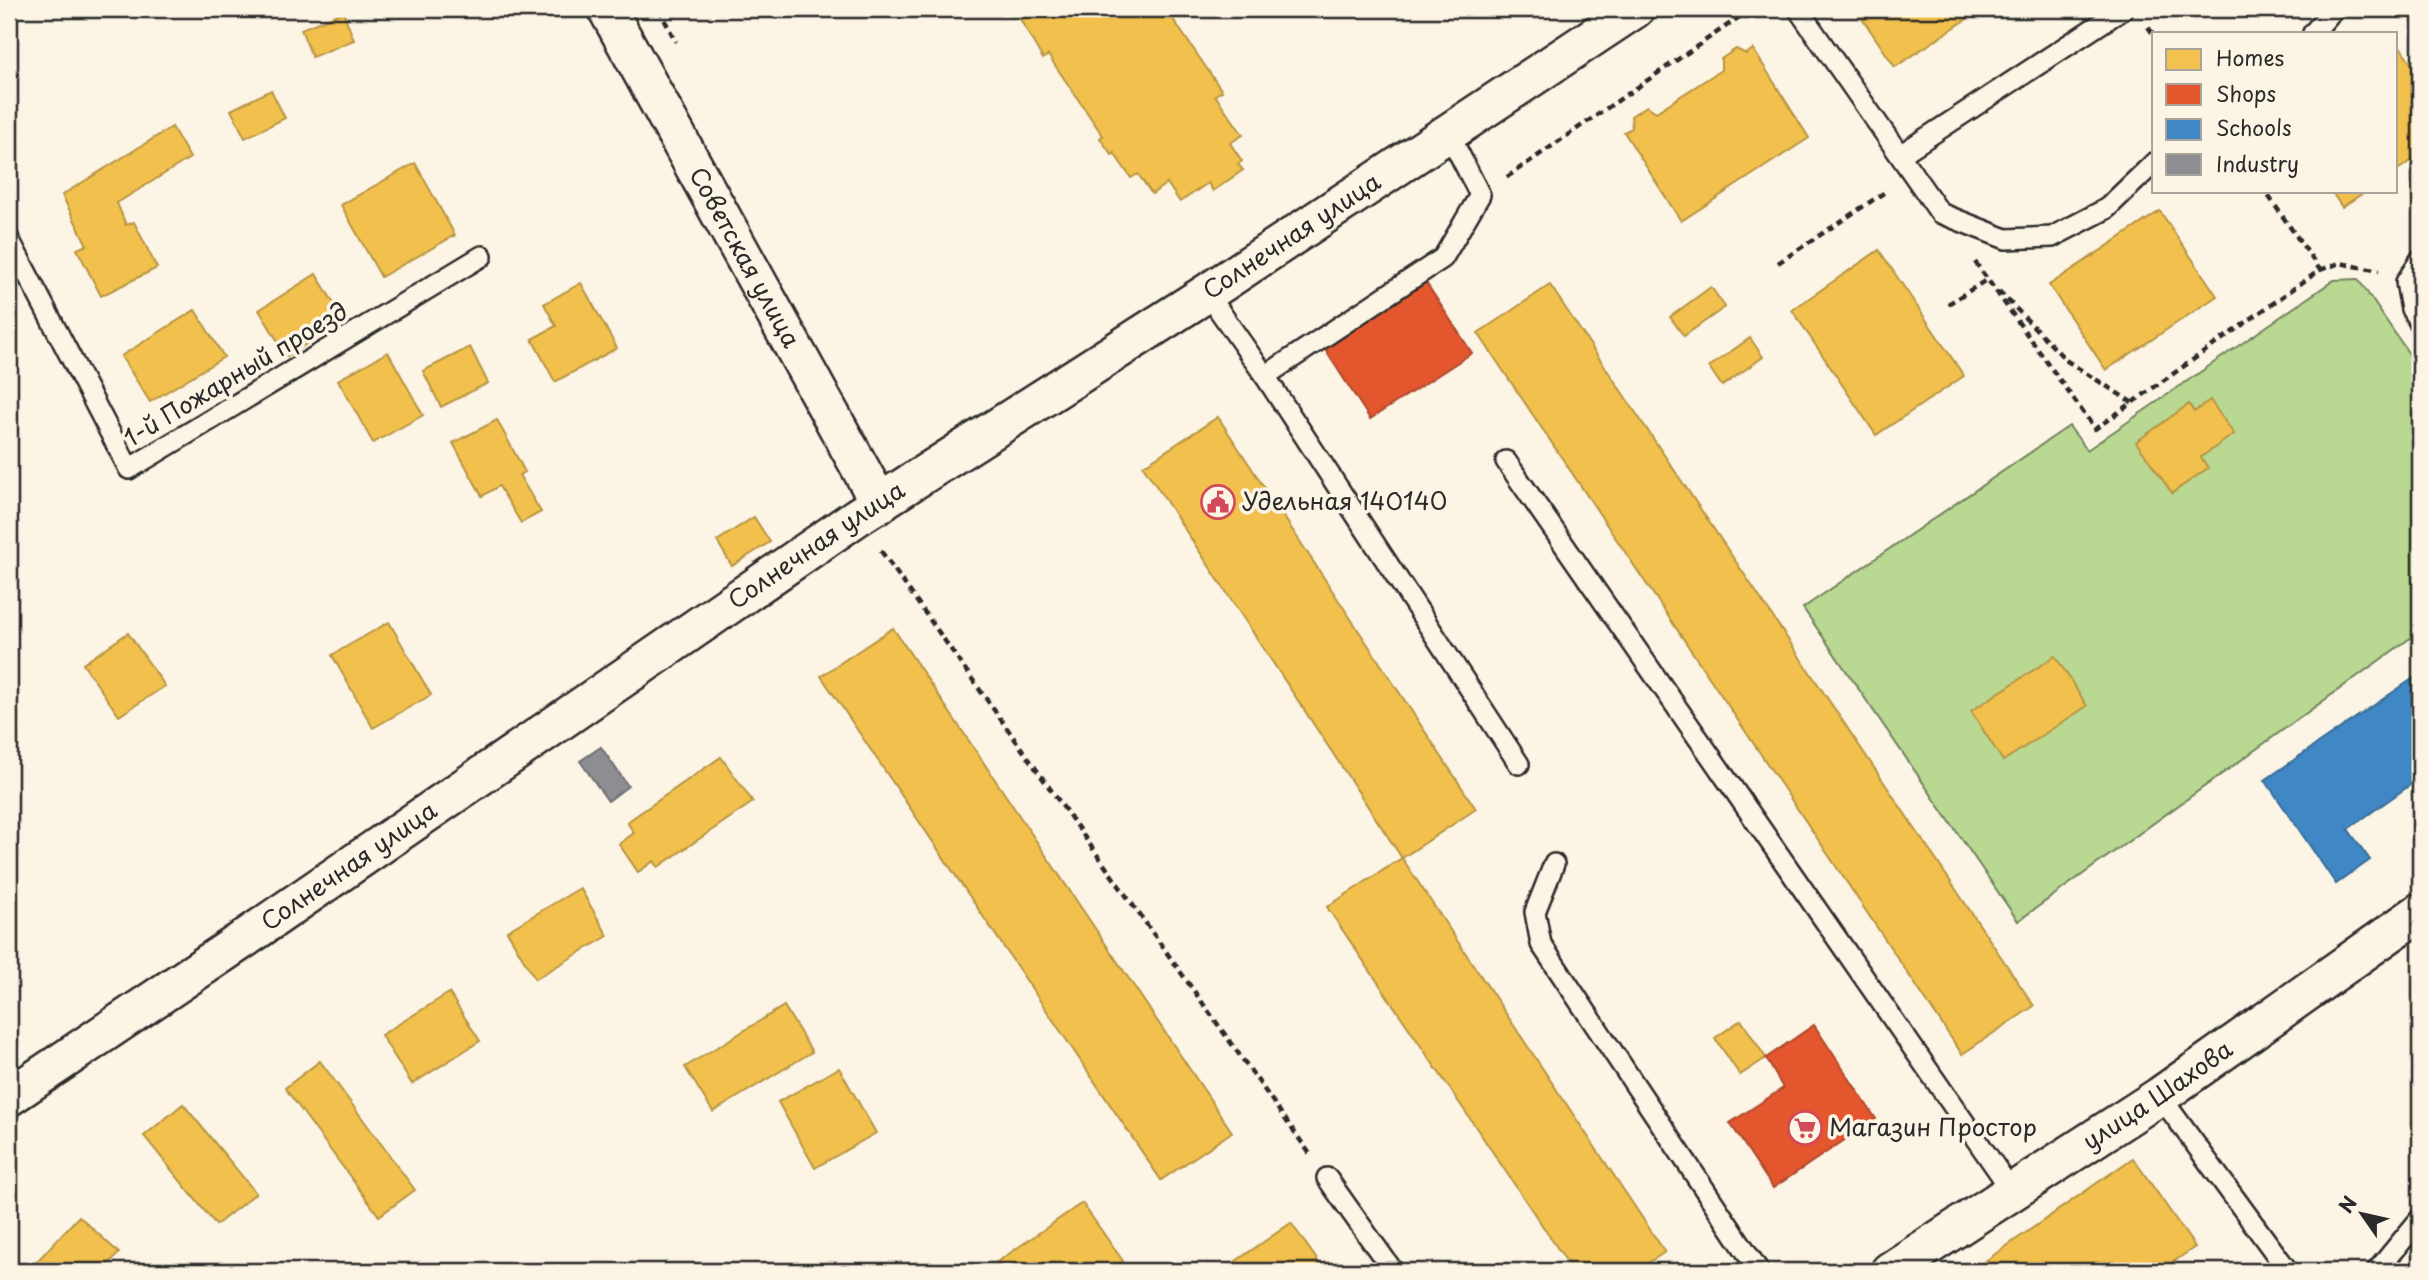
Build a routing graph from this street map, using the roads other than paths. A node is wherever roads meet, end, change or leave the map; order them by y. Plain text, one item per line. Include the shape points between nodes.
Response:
1 (607, 9) edge
2 (1635, 9) edge
3 (1798, 9) edge
4 (2123, 9) edge
5 (2334, 9) edge
6 (2314, 32) edge
7 (1448, 132) junction
8 (1900, 155) junction
9 (2152, 165) edge
10 (9, 239) edge
11 (482, 256) dead end
12 (2420, 260) edge
13 (1207, 293) junction
14 (2420, 323) edge
15 (1265, 376) junction
16 (1506, 461) dead end
17 (869, 511) junction
18 (1519, 764) dead end
19 (1555, 864) dead end
20 (2420, 912) edge
21 (2160, 1096) junction
22 (9, 1097) edge
23 (1327, 1178) road end
24 (2011, 1191) junction
25 (2420, 1219) edge
26 (1393, 1271) edge
27 (1759, 1271) edge
28 (1890, 1271) edge
29 (2288, 1271) edge
30 (2377, 1271) edge

1 - 17 street, Советская улица
2 - 7 street, Солнечная улица
3 - 8 lane
4 - 8 lane
5 - 6 lane
7 - 13 street, Солнечная улица
7 - 15 lane via 1480,195 1443,258
8 - 9 lane via 1940,213 2007,239 2052,237 2106,209
10 - 11 lane, 1-й Пожарный проезд via 129,469
12 - 14 lane via 2406,282 2411,309
13 - 15 lane
13 - 17 street, Солнечная улица
15 - 18 lane
16 - 24 lane
17 - 22 street, Солнечная улица
19 - 27 lane via 1535,912 1541,944
20 - 21 street, улица Шахова
21 - 24 street, улица Шахова
21 - 29 lane
23 - 26 lane
24 - 28 street, улица Шахова
25 - 30 lane

